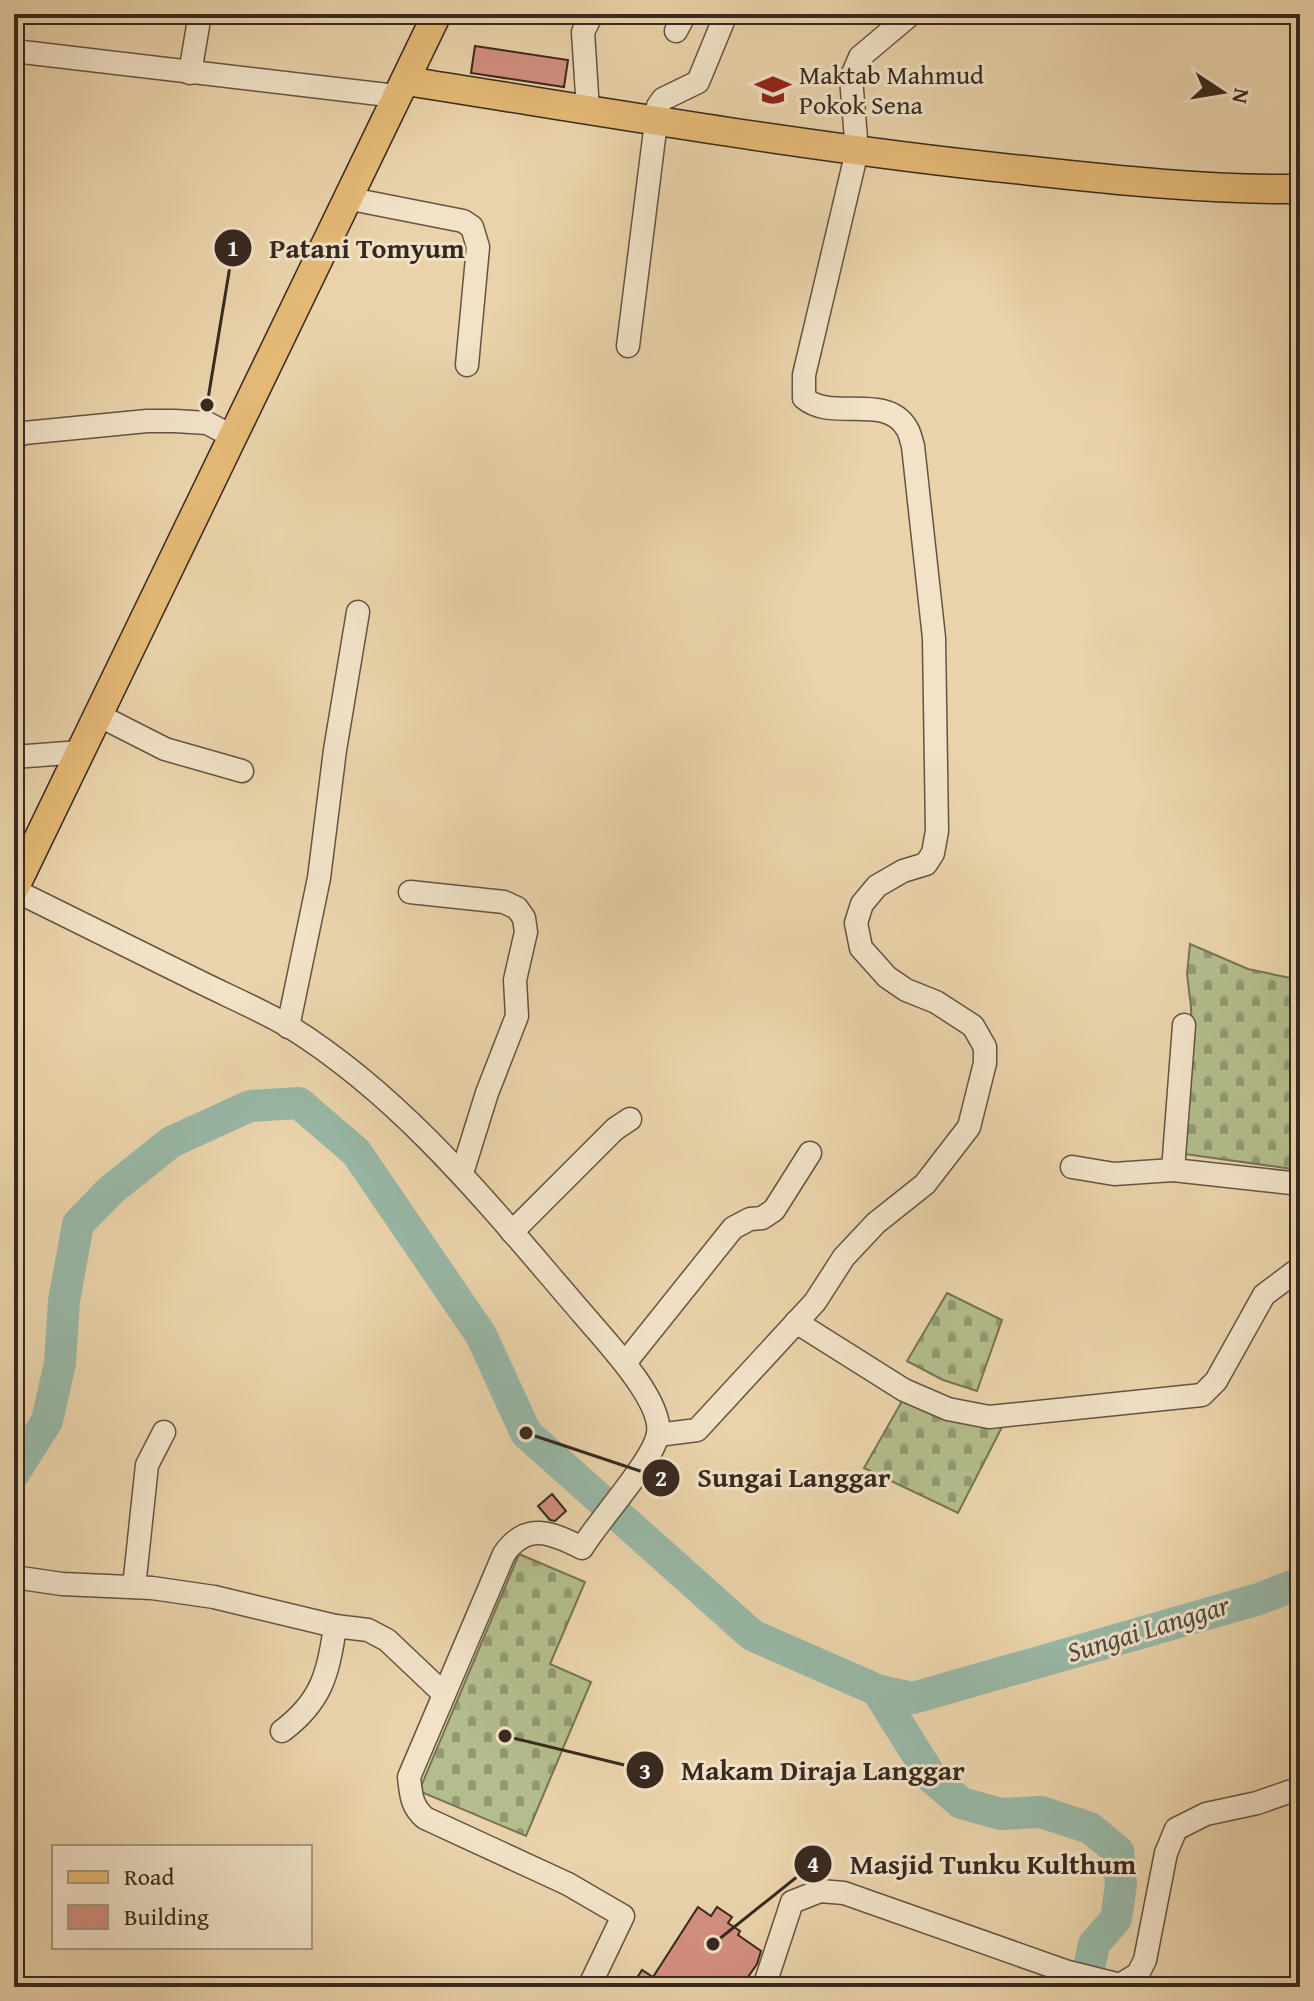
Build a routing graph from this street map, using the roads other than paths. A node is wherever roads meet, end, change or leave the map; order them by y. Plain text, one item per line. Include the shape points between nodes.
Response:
1 (200, 14) edge
2 (437, 14) edge
3 (592, 14) edge
4 (726, 14) edge
5 (911, 14) edge
6 (14, 51) edge
7 (190, 73) junction
8 (401, 89) junction
9 (588, 110) junction
10 (656, 120) junction
11 (857, 151) junction
12 (1300, 189) edge
13 (346, 198) junction
14 (628, 346) dead end
15 (467, 365) dead end
16 (232, 436) junction
17 (14, 438) edge
18 (358, 612) dead end
19 (98, 715) junction
20 (80, 752) junction
21 (14, 757) edge
22 (242, 771) dead end
23 (14, 889) edge
24 (410, 892) dead end
25 (1184, 1025) dead end
26 (288, 1027) junction
27 (630, 1119) dead end
28 (810, 1153) dead end
29 (1072, 1167) dead end
30 (1173, 1170) junction
31 (462, 1173) junction
32 (1300, 1184) edge
33 (512, 1232) junction
34 (1300, 1268) edge
35 (796, 1322) junction
36 (625, 1363) junction
37 (164, 1432) dead end
38 (658, 1435) junction
39 (14, 1577) edge
40 (134, 1587) junction
41 (335, 1626) junction
42 (444, 1694) junction
43 (282, 1731) dead end
44 (1300, 1788) edge
45 (589, 1987) edge
46 (764, 1987) edge

1 - 7 street
2 - 8 main road
3 - 9 street via 583,32
4 - 10 street via 698,82 663,99
5 - 11 street via 860,57 851,78
6 - 7 street
7 - 8 street
8 - 9 main road
8 - 13 main road
9 - 10 main road
10 - 11 main road
10 - 14 street
11 - 12 main road via 1117,180
11 - 35 street via 804,375 804,398 822,409 879,410 894,416 906,426 913,446 934,638 937,831 926,864 877,886 862,904 856,923 861,948 887,977 973,1026 985,1047 985,1063 969,1127 925,1184 844,1257
13 - 15 street via 472,227 478,247
13 - 16 main road
16 - 17 street via 207,423 147,421
16 - 19 main road
18 - 26 street via 319,878
19 - 20 main road
19 - 22 street via 165,749
20 - 21 street
20 - 23 main road
23 - 26 street
24 - 31 street via 504,902 524,918 515,980 517,1016
25 - 30 street
26 - 31 street via 348,1068
27 - 33 street
28 - 36 street via 774,1210 733,1228
29 - 30 street via 1114,1174
30 - 32 street
31 - 33 street
33 - 36 street
34 - 35 street via 1264,1295 1216,1381 1202,1395 1037,1414 989,1417 948,1409 904,1390
35 - 38 street via 697,1430
36 - 38 street via 658,1417
37 - 40 street via 147,1465
38 - 42 street via 647,1459 582,1548 540,1533 528,1532 514,1540
39 - 40 street
40 - 41 street via 214,1597
41 - 42 street via 368,1630 387,1640
41 - 43 street via 330,1664 315,1696 301,1717
42 - 45 street via 409,1777 411,1800 425,1818 568,1884 623,1916
44 - 46 street via 1206,1814 1176,1829 1166,1853 1145,1960 1138,1974 1120,1985 1068,1972 844,1893 820,1891 792,1902

